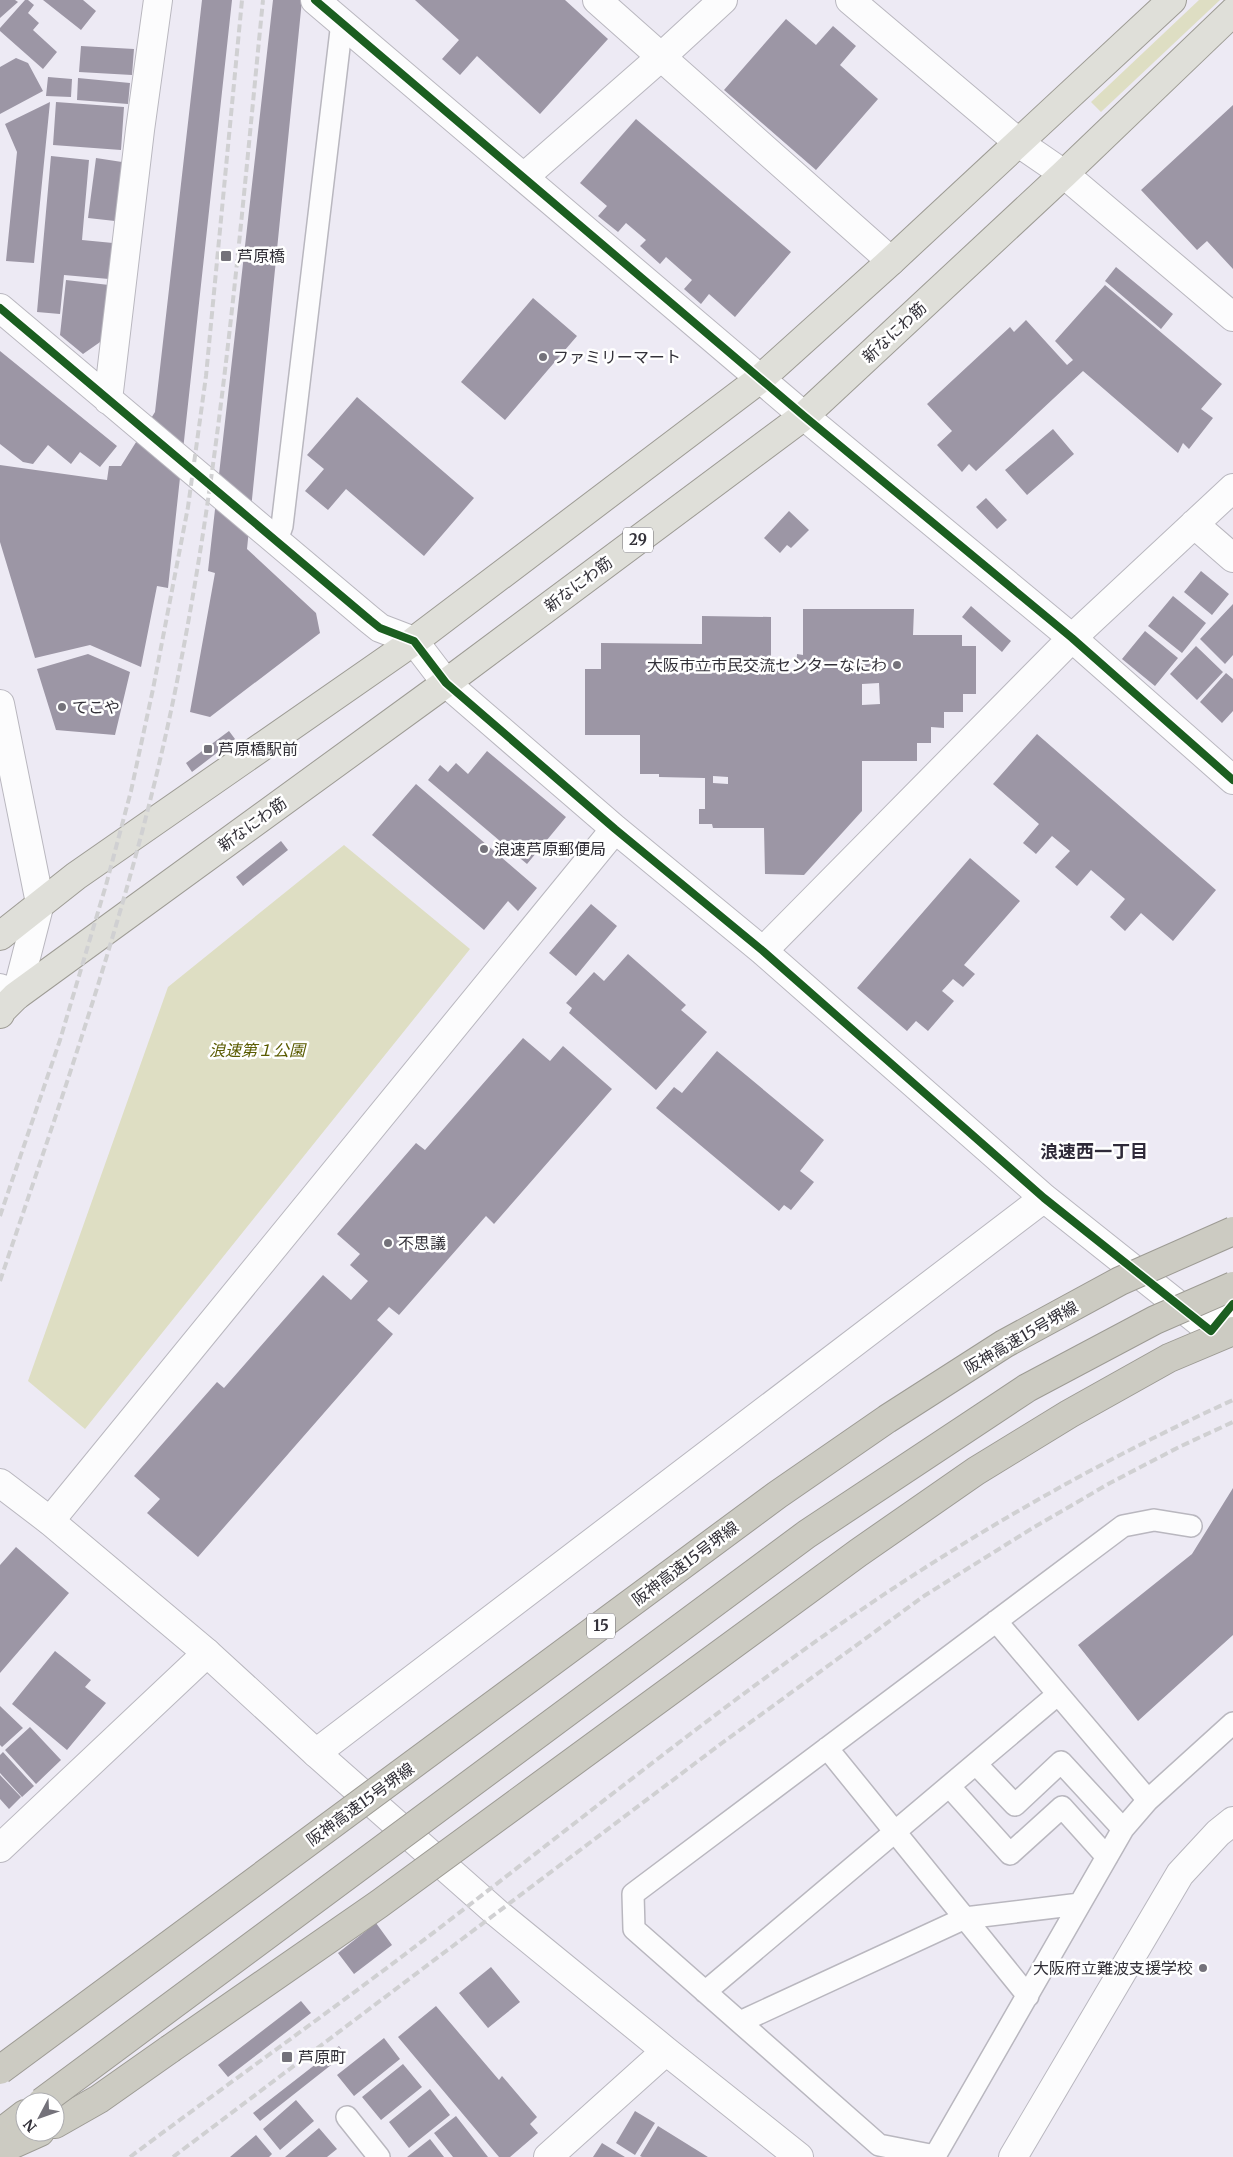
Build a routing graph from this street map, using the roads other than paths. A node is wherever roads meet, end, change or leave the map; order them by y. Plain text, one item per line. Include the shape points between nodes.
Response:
1 (158, 0) edge
2 (316, 0) edge
3 (597, 0) edge
4 (723, 0) edge
5 (850, 0) edge
6 (1172, 0) edge
7 (343, 11) edge
8 (1233, 12) edge
9 (662, 57) junction
10 (1019, 143) junction
11 (1064, 174) junction
12 (524, 177) junction
13 (892, 261) junction
14 (0, 308) edge
15 (1233, 318) edge
16 (760, 379) junction
17 (108, 400) junction
18 (804, 416) junction
19 (1233, 488) edge
20 (1194, 524) junction
21 (276, 542) junction
22 (1233, 558) edge
23 (1072, 638) junction
24 (414, 641) junction
25 (446, 683) junction
26 (0, 704) edge
27 (1233, 780) edge
28 (615, 829) junction
29 (40, 903) junction
30 (0, 936) edge
31 (763, 951) junction
32 (5, 999) edge
33 (1044, 1198) junction
34 (1233, 1231) edge
35 (1233, 1286) edge
36 (1233, 1304) edge
37 (1233, 1331) edge
38 (0, 1483) edge
39 (50, 1521) junction
40 (1192, 1526) dead end
41 (996, 1621) junction
42 (207, 1653) junction
43 (1057, 1695) junction
44 (1233, 1723) edge
45 (827, 1748) junction
46 (316, 1753) junction
47 (976, 1764) junction
48 (949, 1786) junction
49 (1148, 1800) junction
50 (1233, 1821) edge
51 (1123, 1829) junction
52 (895, 1832) junction
53 (0, 1848) edge
54 (1107, 1857) junction
55 (1080, 1904) junction
56 (965, 1918) junction
57 (705, 1992) junction
58 (1028, 1996) junction
59 (740, 2022) junction
60 (666, 2051) junction
61 (0, 2070) edge
62 (56, 2092) edge
63 (347, 2117) dead end
64 (65, 2118) edge
65 (15, 2122) edge
66 (0, 2133) edge
67 (18, 2142) edge
68 (0, 2150) edge
69 (379, 2157) edge
70 (548, 2157) edge
71 (800, 2157) edge
72 (1013, 2157) edge

1 - 17 street
2 - 7 street
3 - 9 street
4 - 9 street
5 - 10 street
6 - 10 main road
7 - 12 street
7 - 21 lane via 282,526
8 - 11 main road, 新なにわ筋 / 29
9 - 12 street
9 - 13 street
10 - 11 street
10 - 13 main road
11 - 15 street
11 - 18 main road, 新なにわ筋 / 29
12 - 16 street
13 - 16 main road
14 - 17 street
16 - 18 street
16 - 24 main road
17 - 21 street
18 - 23 street
18 - 25 main road, 新なにわ筋 / 29
19 - 20 street
20 - 22 street
20 - 23 street
21 - 24 street via 380,628
23 - 27 street
23 - 31 street
24 - 25 street
24 - 29 main road
25 - 28 street
25 - 32 main road, 新なにわ筋 / 29
26 - 29 street
28 - 31 street
28 - 39 street
29 - 30 main road
29 - 32 street
31 - 33 street
33 - 36 street via 1210,1331
33 - 46 street
34 - 61 highway, 阪神高速15号堺線 / 15, bridge via 1120,1281 1004,1344 887,1419 777,1495
35 - 62 highway, bridge via 1155,1320 1027,1388 832,1517
37 - 64 highway, bridge via 1170,1358 1069,1414 976,1472 850,1559 379,1904 99,2099
38 - 39 street
39 - 42 street
40 - 41 lane via 1154,1520 1123,1526
41 - 43 lane
41 - 45 lane
42 - 46 street
42 - 53 street
43 - 47 lane
43 - 49 lane
44 - 49 lane
45 - 52 lane
45 - 57 lane via 633,1894 634,1929
46 - 60 street via 498,1913
47 - 48 lane
47 - 51 lane via 1014,1805 1061,1762
48 - 52 lane
48 - 54 lane via 1010,1854 1062,1807
49 - 51 lane
50 - 72 street via 1180,1874
51 - 54 lane
52 - 56 lane
52 - 57 lane
54 - 55 lane
55 - 56 lane
55 - 58 lane
56 - 58 lane
56 - 59 lane
57 - 59 lane
58 - 59 lane via 935,2156 879,2145
60 - 70 street
60 - 71 street
63 - 69 lane
65 - 66 highway
67 - 68 highway

